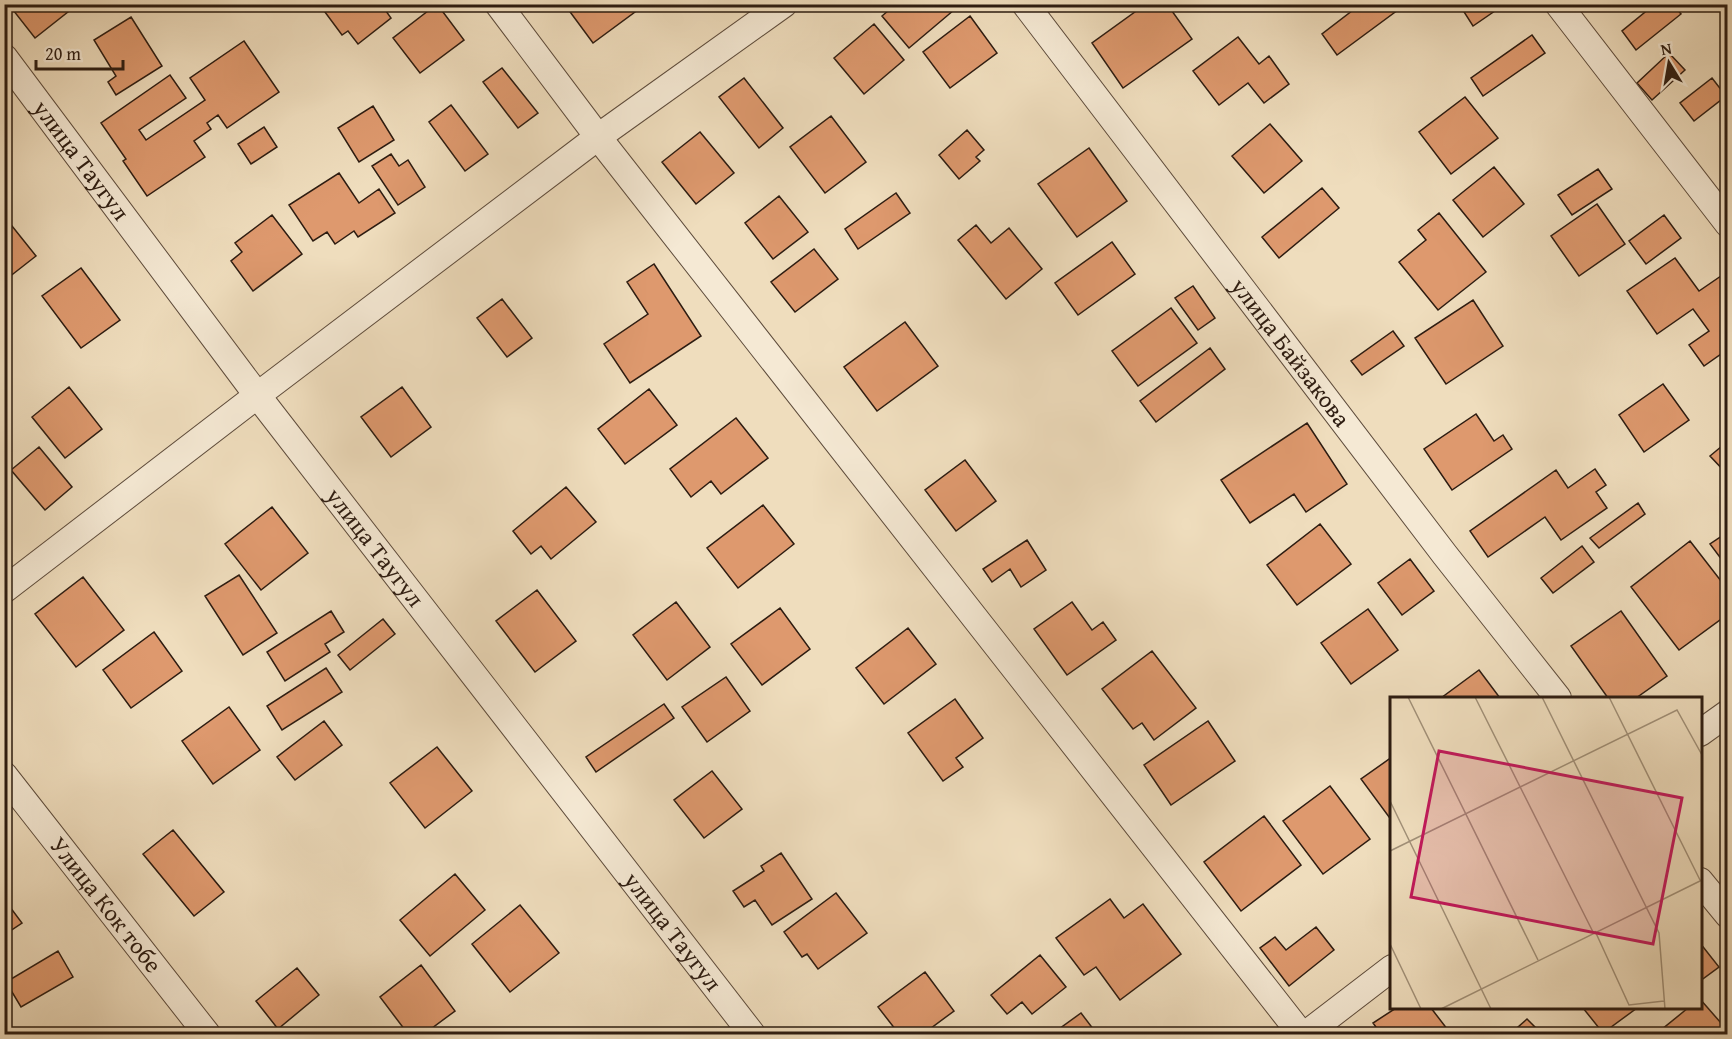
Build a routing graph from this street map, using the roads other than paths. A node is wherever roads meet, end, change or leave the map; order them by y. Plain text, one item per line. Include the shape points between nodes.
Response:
1 (498, 4) edge
2 (784, 4) edge
3 (1025, 4) edge
4 (1558, 4) edge
5 (4, 57) edge
6 (598, 137) junction
7 (1728, 224) edge
8 (257, 395) junction
9 (4, 590) edge
10 (1556, 697) edge
11 (1728, 713) edge
12 (1702, 732) edge
13 (4, 775) edge
14 (1702, 882) edge
15 (1728, 915) edge
16 (1390, 970) edge
17 (1310, 1033) edge
18 (207, 1035) edge
19 (752, 1035) edge

1 - 6 street
2 - 6 street
3 - 10 street, улица Байзакова
4 - 7 street
5 - 8 street, улица Таугул
6 - 8 street
6 - 17 street
8 - 9 street
8 - 19 street, улица Таугул
11 - 12 street
13 - 18 street, Улица Кок тобе
14 - 15 street
16 - 17 street

